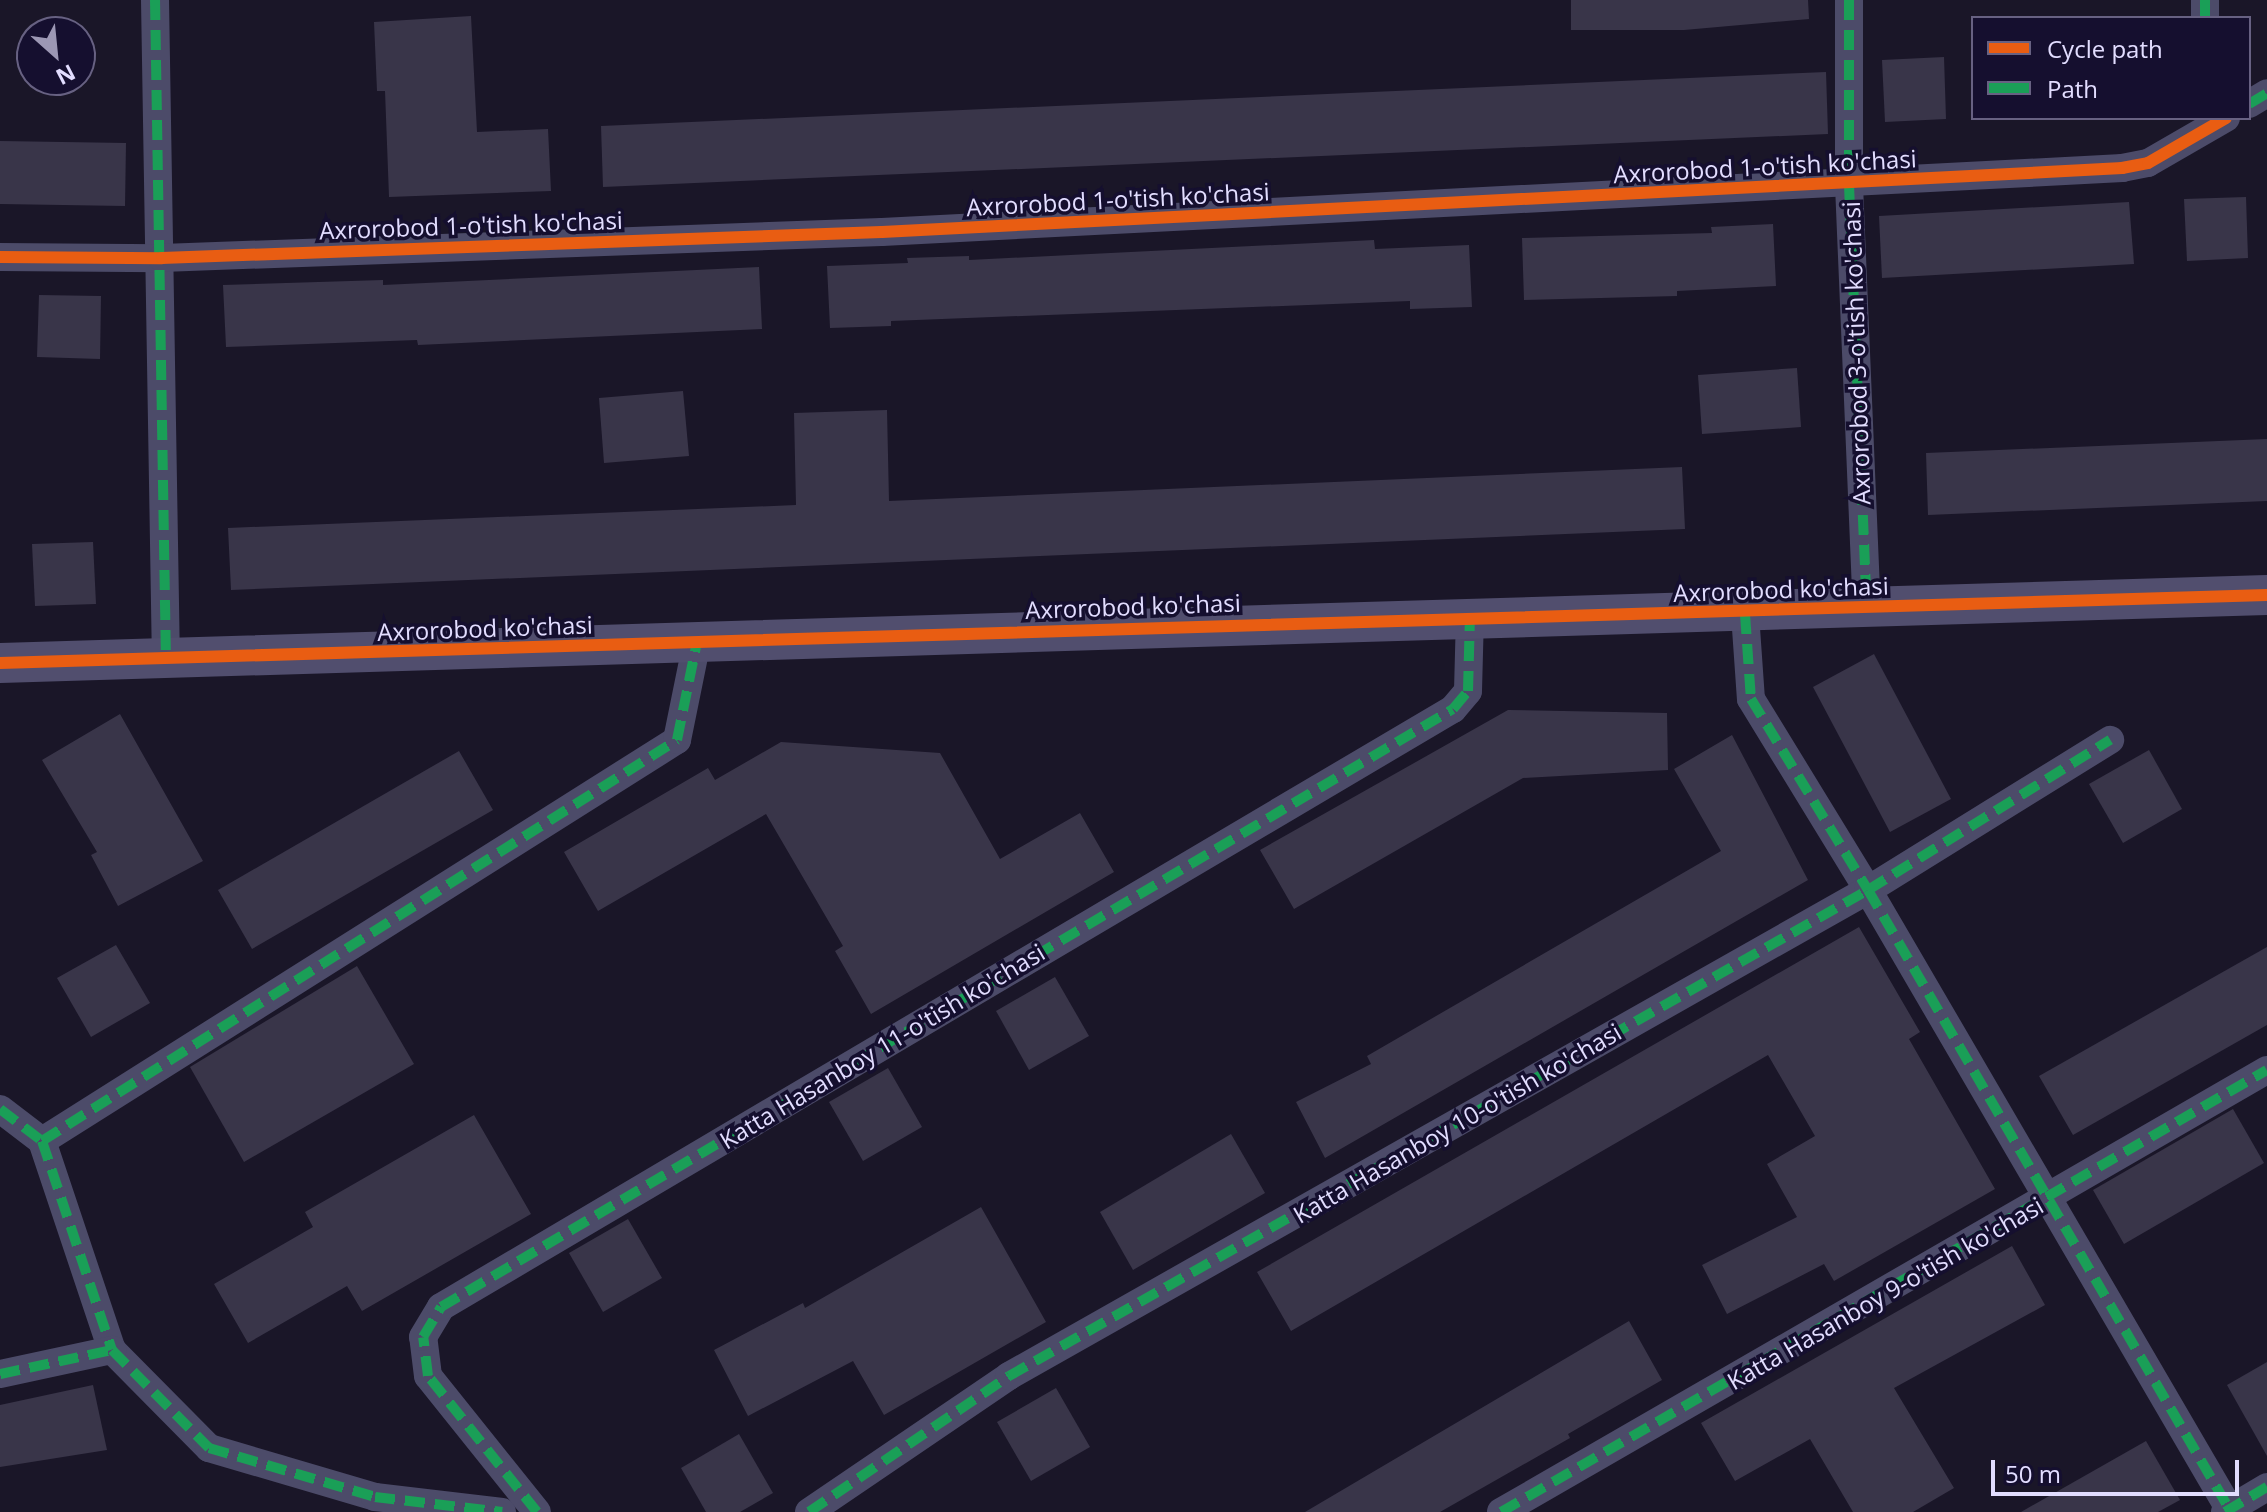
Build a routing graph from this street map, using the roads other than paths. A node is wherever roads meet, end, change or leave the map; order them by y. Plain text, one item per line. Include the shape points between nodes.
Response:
1 (155, 0) edge
2 (1849, 0) edge
3 (2215, 121) edge
4 (1849, 185) junction
5 (0, 257) edge
6 (162, 258) junction
7 (2267, 595) edge
8 (1867, 610) junction
9 (1745, 614) junction
10 (1470, 616) junction
11 (697, 642) junction
12 (166, 662) junction
13 (0, 663) edge
14 (2110, 740) dead end
15 (1868, 890) junction
16 (2267, 1070) edge
17 (0, 1109) edge
18 (42, 1141) junction
19 (2049, 1200) junction
20 (112, 1350) junction
21 (0, 1374) edge
22 (2267, 1487) edge
23 (2228, 1511) edge
24 (502, 1512) edge
25 (537, 1512) edge
26 (809, 1512) edge
27 (1501, 1512) edge

1 - 6 street
2 - 4 street, Axrorobod 3-o'tish ko'chasi
3 - 4 street, Axrorobod 1-o'tish ko'chasi via 2148,163 2122,168
4 - 6 street, Axrorobod 1-o'tish ko'chasi via 882,232
4 - 8 street, Axrorobod 3-o'tish ko'chasi
5 - 6 street, Axrorobod 1-o'tish ko'chasi
6 - 12 street
7 - 8 street, Axrorobod ko'chasi
8 - 9 street, Axrorobod ko'chasi
9 - 10 street, Axrorobod ko'chasi
9 - 15 street via 1751,699
10 - 11 street, Axrorobod ko'chasi
10 - 25 street, Katta Hasanboy 11-o'tish ko'chasi via 1468,691 1453,709 441,1307 423,1337 428,1376
11 - 12 street, Axrorobod ko'chasi
11 - 18 street via 677,740
12 - 13 street, Axrorobod ko'chasi
14 - 15 street, Katta Hasanboy 10-o'tish ko'chasi
15 - 19 street
15 - 26 street, Katta Hasanboy 10-o'tish ko'chasi via 1009,1376
16 - 19 street, Katta Hasanboy 9-o'tish ko'chasi
17 - 18 street
18 - 20 street
19 - 23 street
19 - 27 street, Katta Hasanboy 9-o'tish ko'chasi
20 - 21 street
20 - 24 street via 209,1448 375,1497
22 - 23 street

